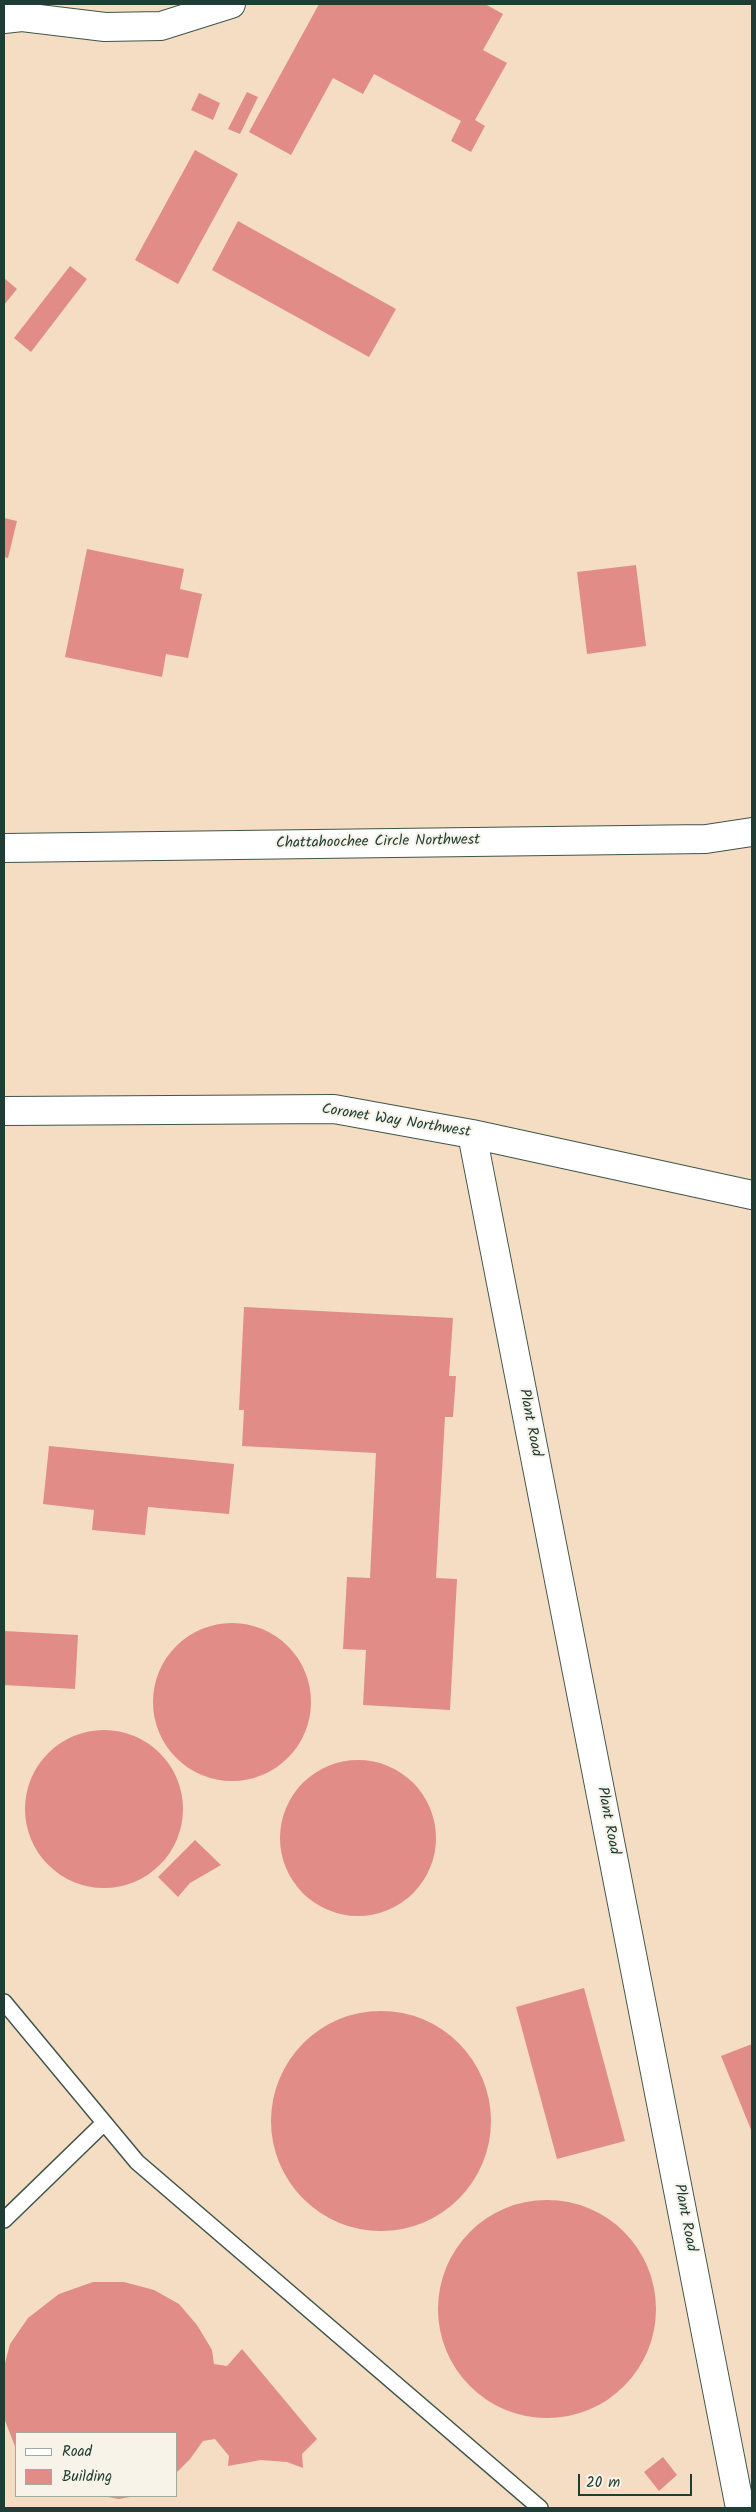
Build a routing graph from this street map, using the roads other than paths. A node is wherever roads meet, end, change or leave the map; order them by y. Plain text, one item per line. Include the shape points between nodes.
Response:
1 (231, 4) edge
2 (4, 20) edge
3 (752, 832) edge
4 (4, 848) edge
5 (4, 1111) edge
6 (472, 1134) junction
7 (752, 1195) edge
8 (4, 2002) edge
9 (104, 2123) junction
10 (4, 2220) edge
11 (540, 2508) edge
12 (740, 2508) edge

1 - 2 street via 160,26 105,27 22,17
3 - 4 street, Chattahoochee Circle Northwest via 706,839
5 - 6 street, Coronet Way Northwest via 334,1109
6 - 7 street, Coronet Way Northwest
6 - 12 street, Plant Road
8 - 9 lane
9 - 10 lane
9 - 11 lane via 137,2162

